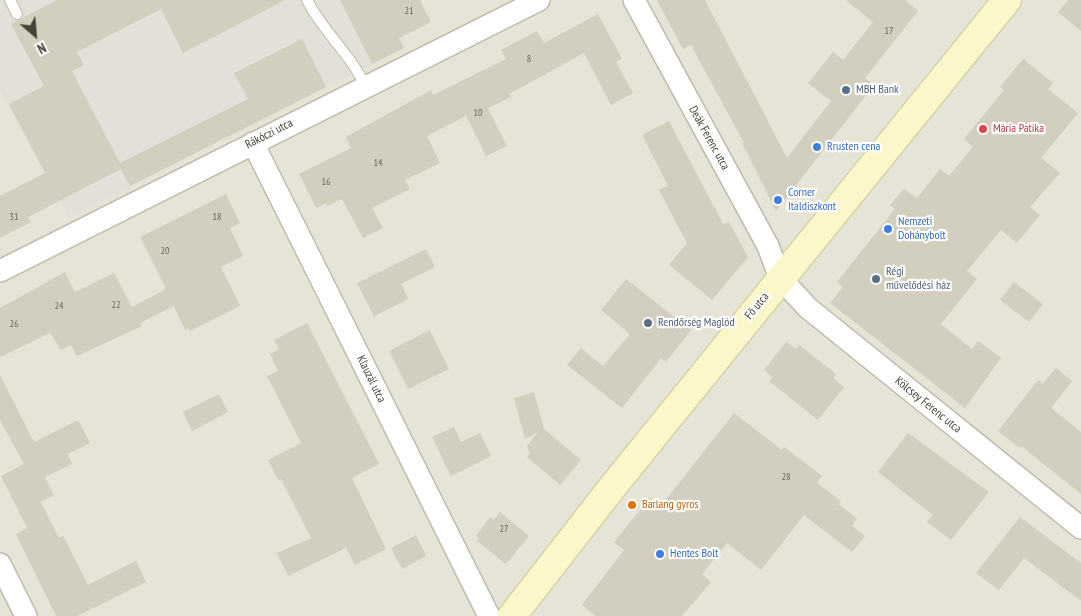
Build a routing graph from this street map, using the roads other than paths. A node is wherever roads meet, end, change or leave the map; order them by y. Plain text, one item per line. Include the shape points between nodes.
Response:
1 (10, 0) edge
2 (307, 0) edge
3 (539, 0) edge
4 (634, 0) edge
5 (1007, 0) edge
6 (17, 14) dead end
7 (365, 86) junction
8 (253, 142) junction
9 (0, 271) edge
10 (780, 278) junction
11 (1081, 528) edge
12 (0, 564) edge
13 (26, 616) edge
14 (488, 616) edge
15 (512, 616) edge

1 - 6 lane
2 - 7 lane via 358,71
3 - 7 street, Rákóczi utca
4 - 10 street, Deák Ferenc utca via 768,246
5 - 10 main road, Fő utca
7 - 8 street, Rákóczi utca
8 - 9 street, Rákóczi utca
8 - 14 street, Klauzál utca
10 - 11 street, Kölcsey Ferenc utca via 808,308
10 - 15 main road, Fő utca
12 - 13 street

